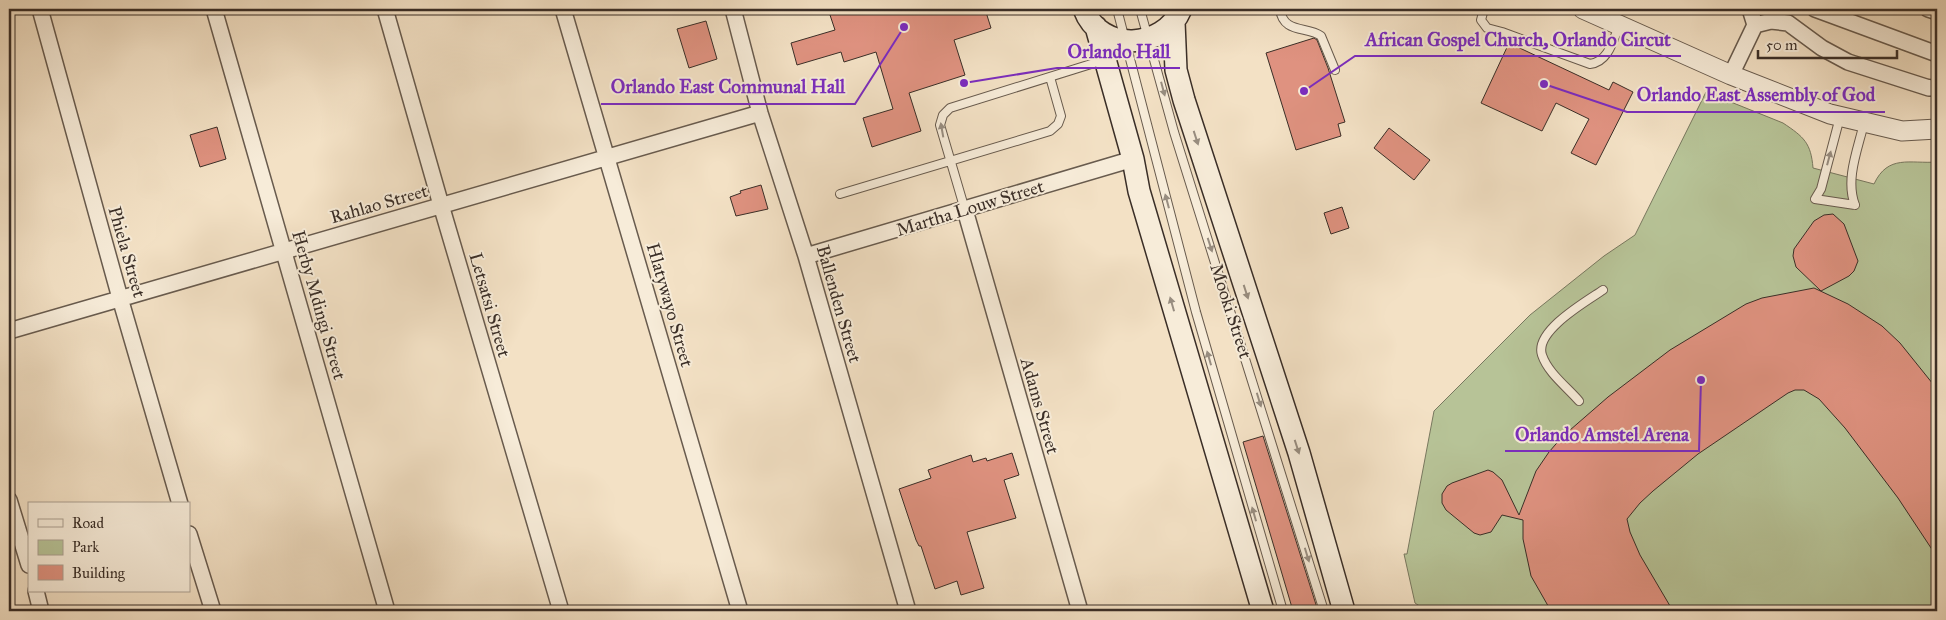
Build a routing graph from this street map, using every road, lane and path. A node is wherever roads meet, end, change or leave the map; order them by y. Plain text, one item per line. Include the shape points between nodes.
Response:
1 (40, 9) edge
2 (214, 9) edge
3 (385, 9) edge
4 (563, 9) edge
5 (732, 9) edge
6 (1084, 9) edge
7 (1117, 9) edge
8 (1140, 9) edge
9 (1280, 9) edge
10 (1484, 9) edge
11 (1583, 9) edge
12 (1750, 9) edge
13 (1815, 9) edge
14 (1928, 9) edge
15 (1937, 12) edge
16 (1182, 14) edge
17 (1620, 24) junction
18 (1754, 25) junction
19 (1096, 27) junction
20 (1149, 39) junction
21 (1127, 41) junction
22 (1937, 54) edge
23 (1105, 59) junction
24 (1334, 70) dead end
25 (1731, 74) junction
26 (1050, 76) junction
27 (1937, 87) edge
28 (760, 112) junction
29 (1840, 117) junction
30 (1864, 124) junction
31 (1937, 129) edge
32 (607, 157) junction
33 (1133, 159) junction
34 (950, 161) junction
35 (840, 194) dead end
36 (440, 205) junction
37 (965, 210) junction
38 (284, 251) junction
39 (806, 256) junction
40 (1604, 290) dead end
41 (120, 298) junction
42 (9, 331) edge
43 (1579, 401) dead end
44 (9, 500) edge
45 (179, 502) edge
46 (190, 537) edge
47 (28, 562) edge
48 (36, 592) edge
49 (41, 611) edge
50 (214, 611) edge
51 (387, 611) edge
52 (560, 611) edge
53 (740, 611) edge
54 (908, 611) edge
55 (1080, 611) edge
56 (1263, 611) edge
57 (1282, 611) edge
58 (1324, 611) edge
59 (1344, 611) edge

1 - 41 street, Phiela Street
2 - 38 street, Herby Mdingi Street
3 - 36 street, Letsatsi Street
4 - 32 street, Hlatywayo Street
5 - 28 street, Ballenden Street
6 - 19 main road
7 - 21 lane, Mooki Street
8 - 20 lane, Mooki Street
9 - 24 lane via 1281,16 1289,25 1321,36
10 - 17 lane via 1482,20 1487,28 1590,64 1596,64 1605,56
11 - 17 street
12 - 18 street
13 - 22 street
14 - 15 street
16 - 20 main road
16 -> 59 main road, Mooki Street via 1176,70 1184,100 1299,453
17 - 25 street
18 - 25 street
18 - 27 street via 1771,21 1788,23 1848,62 1928,88
19 - 21 main road via 1110,37
19 - 23 main road
20 - 21 main road
20 -> 58 lane, Mooki Street via 1177,141
57 -> 21 lane, Mooki Street via 1193,303
23 - 26 lane
23 - 33 main road
25 - 29 street
34 -> 26 lane via 940,125 950,108
26 - 34 lane via 1061,116 1050,131
28 - 32 street, Rahlao Street
28 - 39 street, Ballenden Street
29 - 30 street
30 -> 29 lane via 1851,175 1850,188 1855,205 1815,199 1821,189
30 - 31 street via 1902,131
32 - 36 street, Rahlao Street
32 - 53 street, Hlatywayo Street
33 - 37 street, Martha Louw Street
56 -> 33 main road via 1139,190
34 - 35 lane
34 - 37 lane
36 - 38 street, Rahlao Street
36 - 52 street, Letsatsi Street
37 - 39 street, Martha Louw Street
37 - 55 street, Adams Street
38 - 41 street, Rahlao Street
38 - 51 street, Herby Mdingi Street
39 - 54 street, Ballenden Street
40 - 43 lane via 1553,328 1544,338 1541,348 1552,372
41 - 42 street, Rahlao Street
41 - 45 street, Phiela Street
44 - 47 street
46 - 50 street
48 - 49 street

